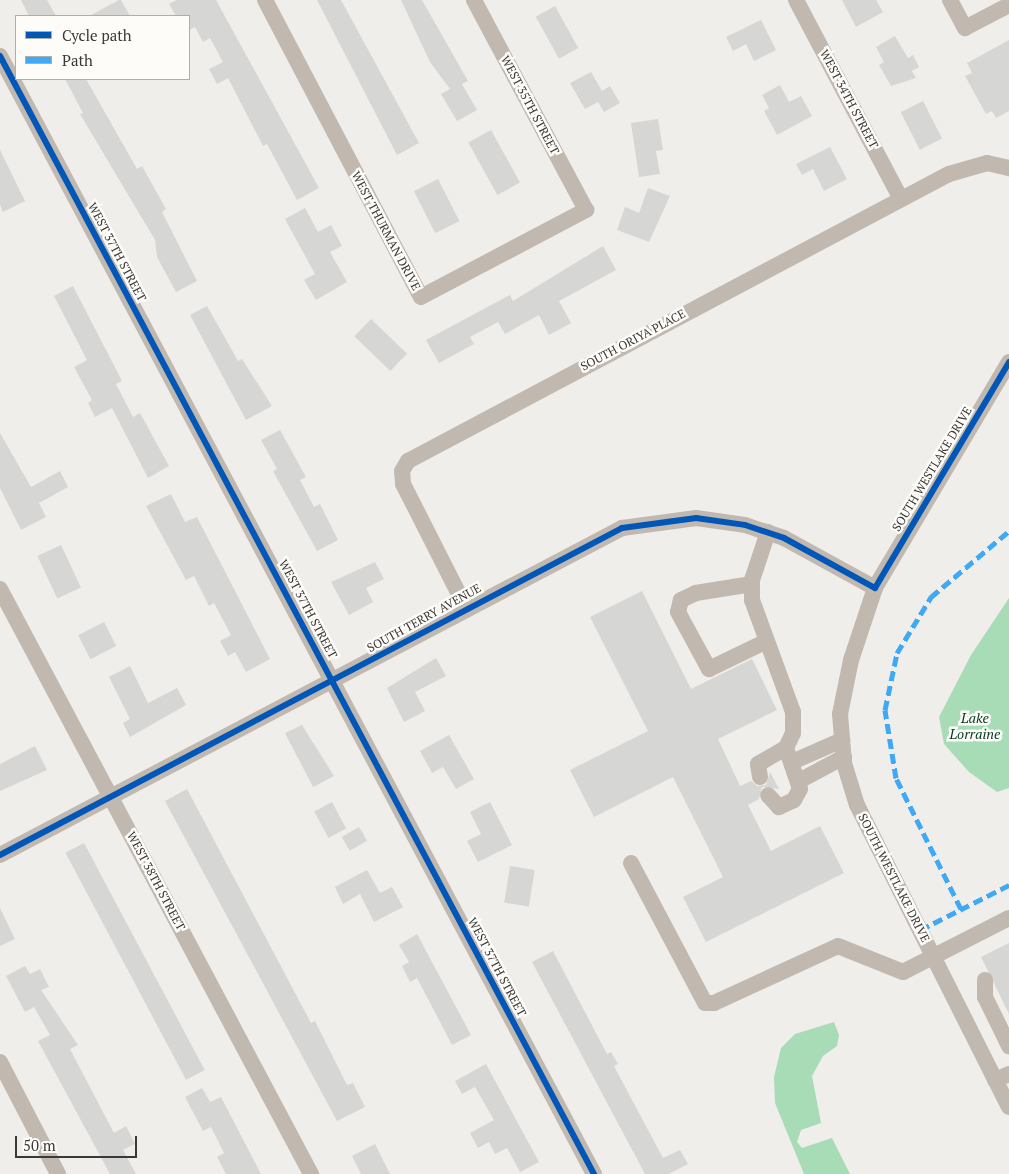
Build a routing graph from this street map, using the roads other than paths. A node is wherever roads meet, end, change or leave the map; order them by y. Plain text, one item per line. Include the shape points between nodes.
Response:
1 (265, 0) edge
2 (474, 0) edge
3 (796, 0) edge
4 (950, 0) edge
5 (1009, 5) edge
6 (0, 56) edge
7 (1009, 168) edge
8 (901, 199) junction
9 (586, 210) joint
10 (1009, 362) edge
11 (768, 532) junction
12 (752, 584) junction
13 (875, 588) junction
14 (0, 589) edge
15 (466, 608) junction
16 (767, 641) junction
17 (333, 680) junction
18 (842, 740) junction
19 (789, 755) junction
20 (844, 757) junction
21 (760, 777) dead end
22 (799, 781) junction
23 (768, 795) dead end
24 (111, 797) junction
25 (0, 855) edge
26 (631, 863) dead end
27 (1009, 918) edge
28 (934, 957) junction
29 (985, 980) dead end
30 (1009, 1046) edge
31 (0, 1062) edge
32 (1002, 1077) edge
33 (1009, 1107) edge
34 (58, 1174) edge
35 (311, 1174) edge
36 (594, 1174) edge

1 - 9 street, WEST THURMAN DRIVE via 421,297
2 - 9 street, WEST 35TH STREET
3 - 8 street, WEST 34TH STREET
4 - 5 street via 965,28
6 - 17 street, WEST 37TH STREET
7 - 8 street, SOUTH ORIYA PLACE via 987,163 966,167
8 - 15 street, SOUTH ORIYA PLACE via 408,461 402,471 403,484
10 - 13 street, SOUTH WESTLAKE DRIVE
11 - 12 street
11 - 13 street, SOUTH TERRY AVENUE
11 - 15 street, SOUTH TERRY AVENUE via 696,518 622,528
12 - 16 street via 752,600
12 - 16 street via 696,593 681,600 678,612 709,669
13 - 18 street, SOUTH WESTLAKE DRIVE via 851,660 840,714
14 - 24 street, WEST 38TH STREET
15 - 17 street, SOUTH TERRY AVENUE
16 - 19 street via 794,718
17 - 24 street, SOUTH TERRY AVENUE
17 - 36 street, WEST 37TH STREET
18 - 19 street
18 - 20 street, SOUTH WESTLAKE DRIVE
19 - 21 street via 758,764
19 - 22 street
20 - 22 street
20 - 28 street, SOUTH WESTLAKE DRIVE via 857,805
22 - 23 street via 798,796 786,805 776,807
24 - 25 street, SOUTH TERRY AVENUE
24 - 35 street, WEST 38TH STREET
26 - 28 street via 705,1003 714,1003 838,946 903,972
27 - 28 street
28 - 32 street, SOUTH WESTLAKE DRIVE
29 - 30 street via 985,997
31 - 34 street
32 - 33 street, SOUTH WESTLAKE DRIVE

